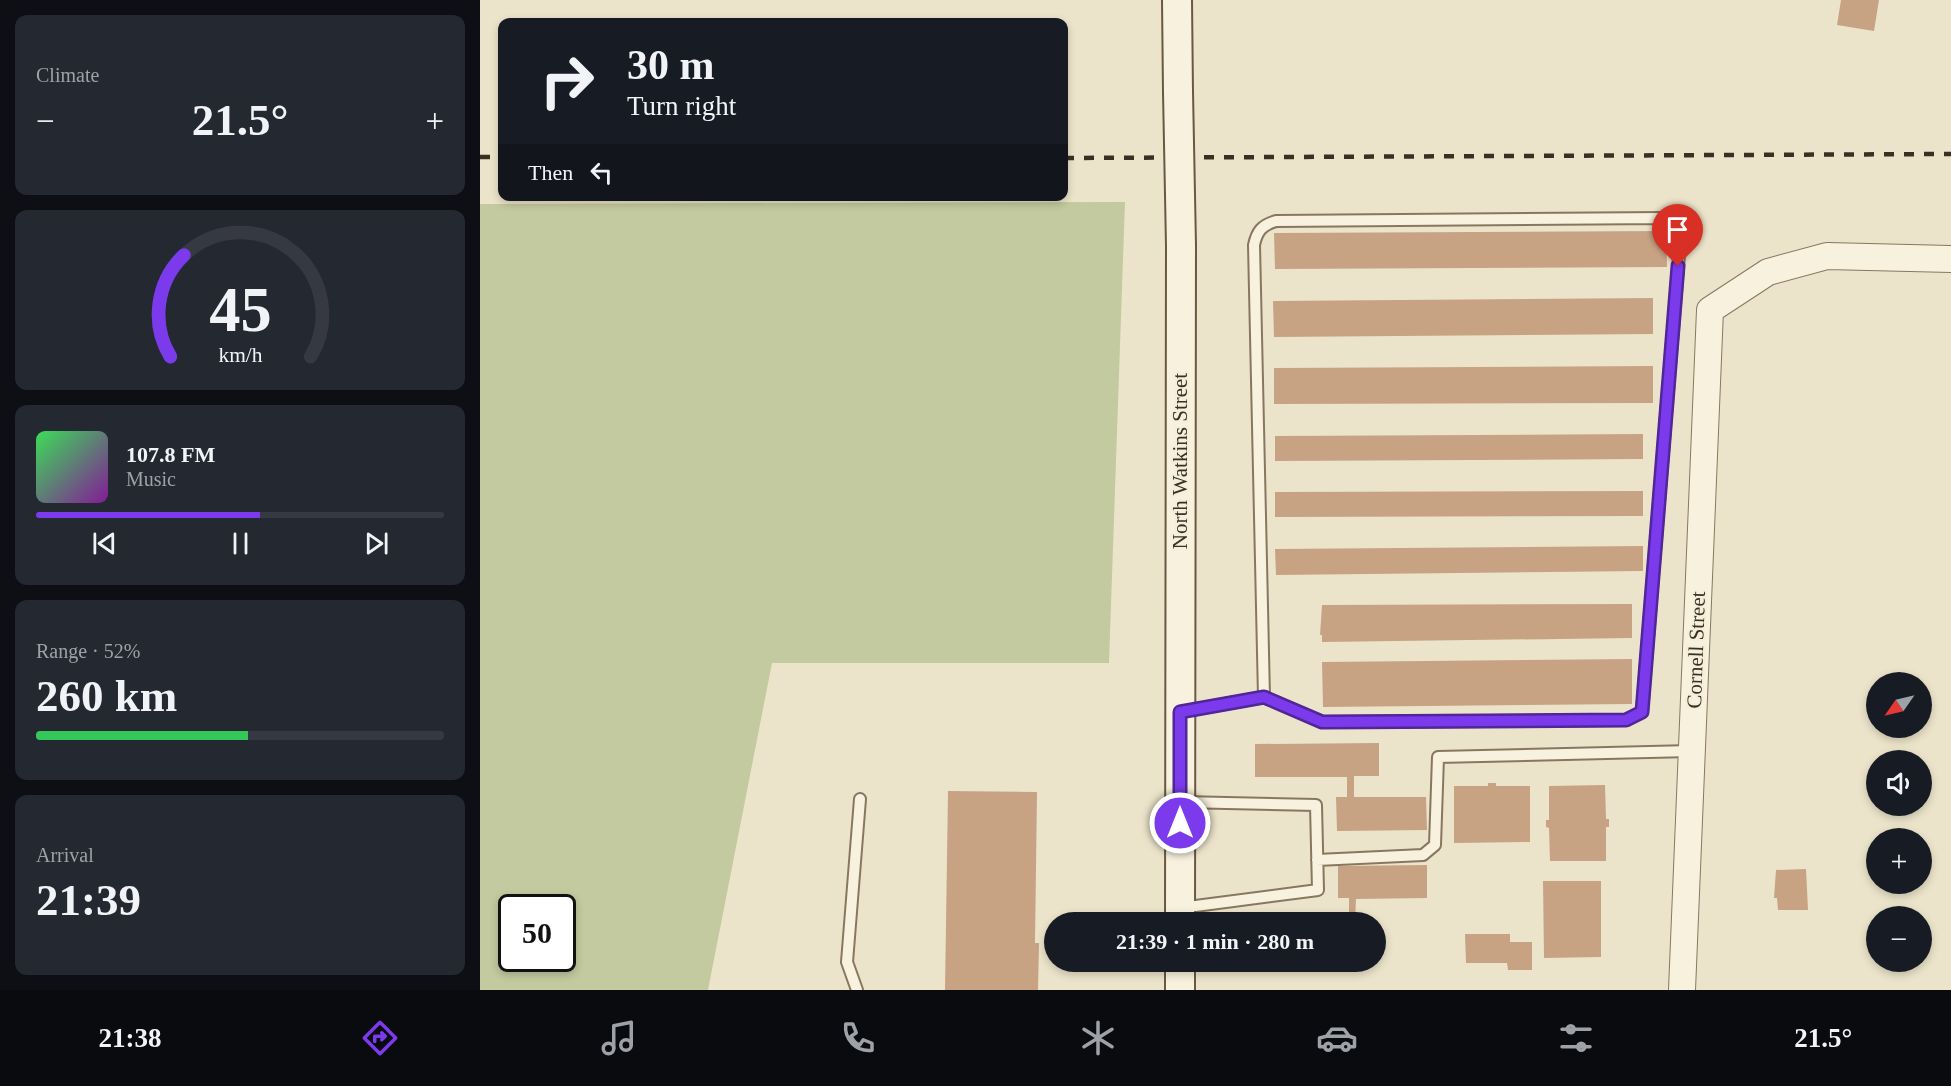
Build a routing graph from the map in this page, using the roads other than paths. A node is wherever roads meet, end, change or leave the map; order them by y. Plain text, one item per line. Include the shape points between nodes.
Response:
1 (1177, 0) edge
2 (1951, 259) edge
3 (1264, 697) junction
4 (1180, 712) junction
5 (1691, 751) junction
6 (860, 799) dead end
7 (1180, 802) junction
8 (1317, 860) junction
9 (1180, 912) edge
10 (1197, 912) edge
11 (1180, 972) edge
12 (857, 990) edge
13 (1180, 990) edge
14 (1682, 990) edge

1 - 4 main road, North Watkins Street, bridge
2 - 5 street, Cornell Street via 1827,256 1768,272 1710,310
3 - 3 lane via 1322,722 1626,720 1642,712 1680,243 1674,223 1664,218 1276,221 1264,225 1256,234
3 - 4 lane
4 - 7 main road, North Watkins Street
5 - 8 lane via 1438,757 1435,845 1423,855
5 - 14 street, Cornell Street
6 - 12 lane via 847,962
7 - 8 lane via 1316,806
7 - 9 main road, North Watkins Street
8 - 10 lane via 1318,890
11 - 13 main road

